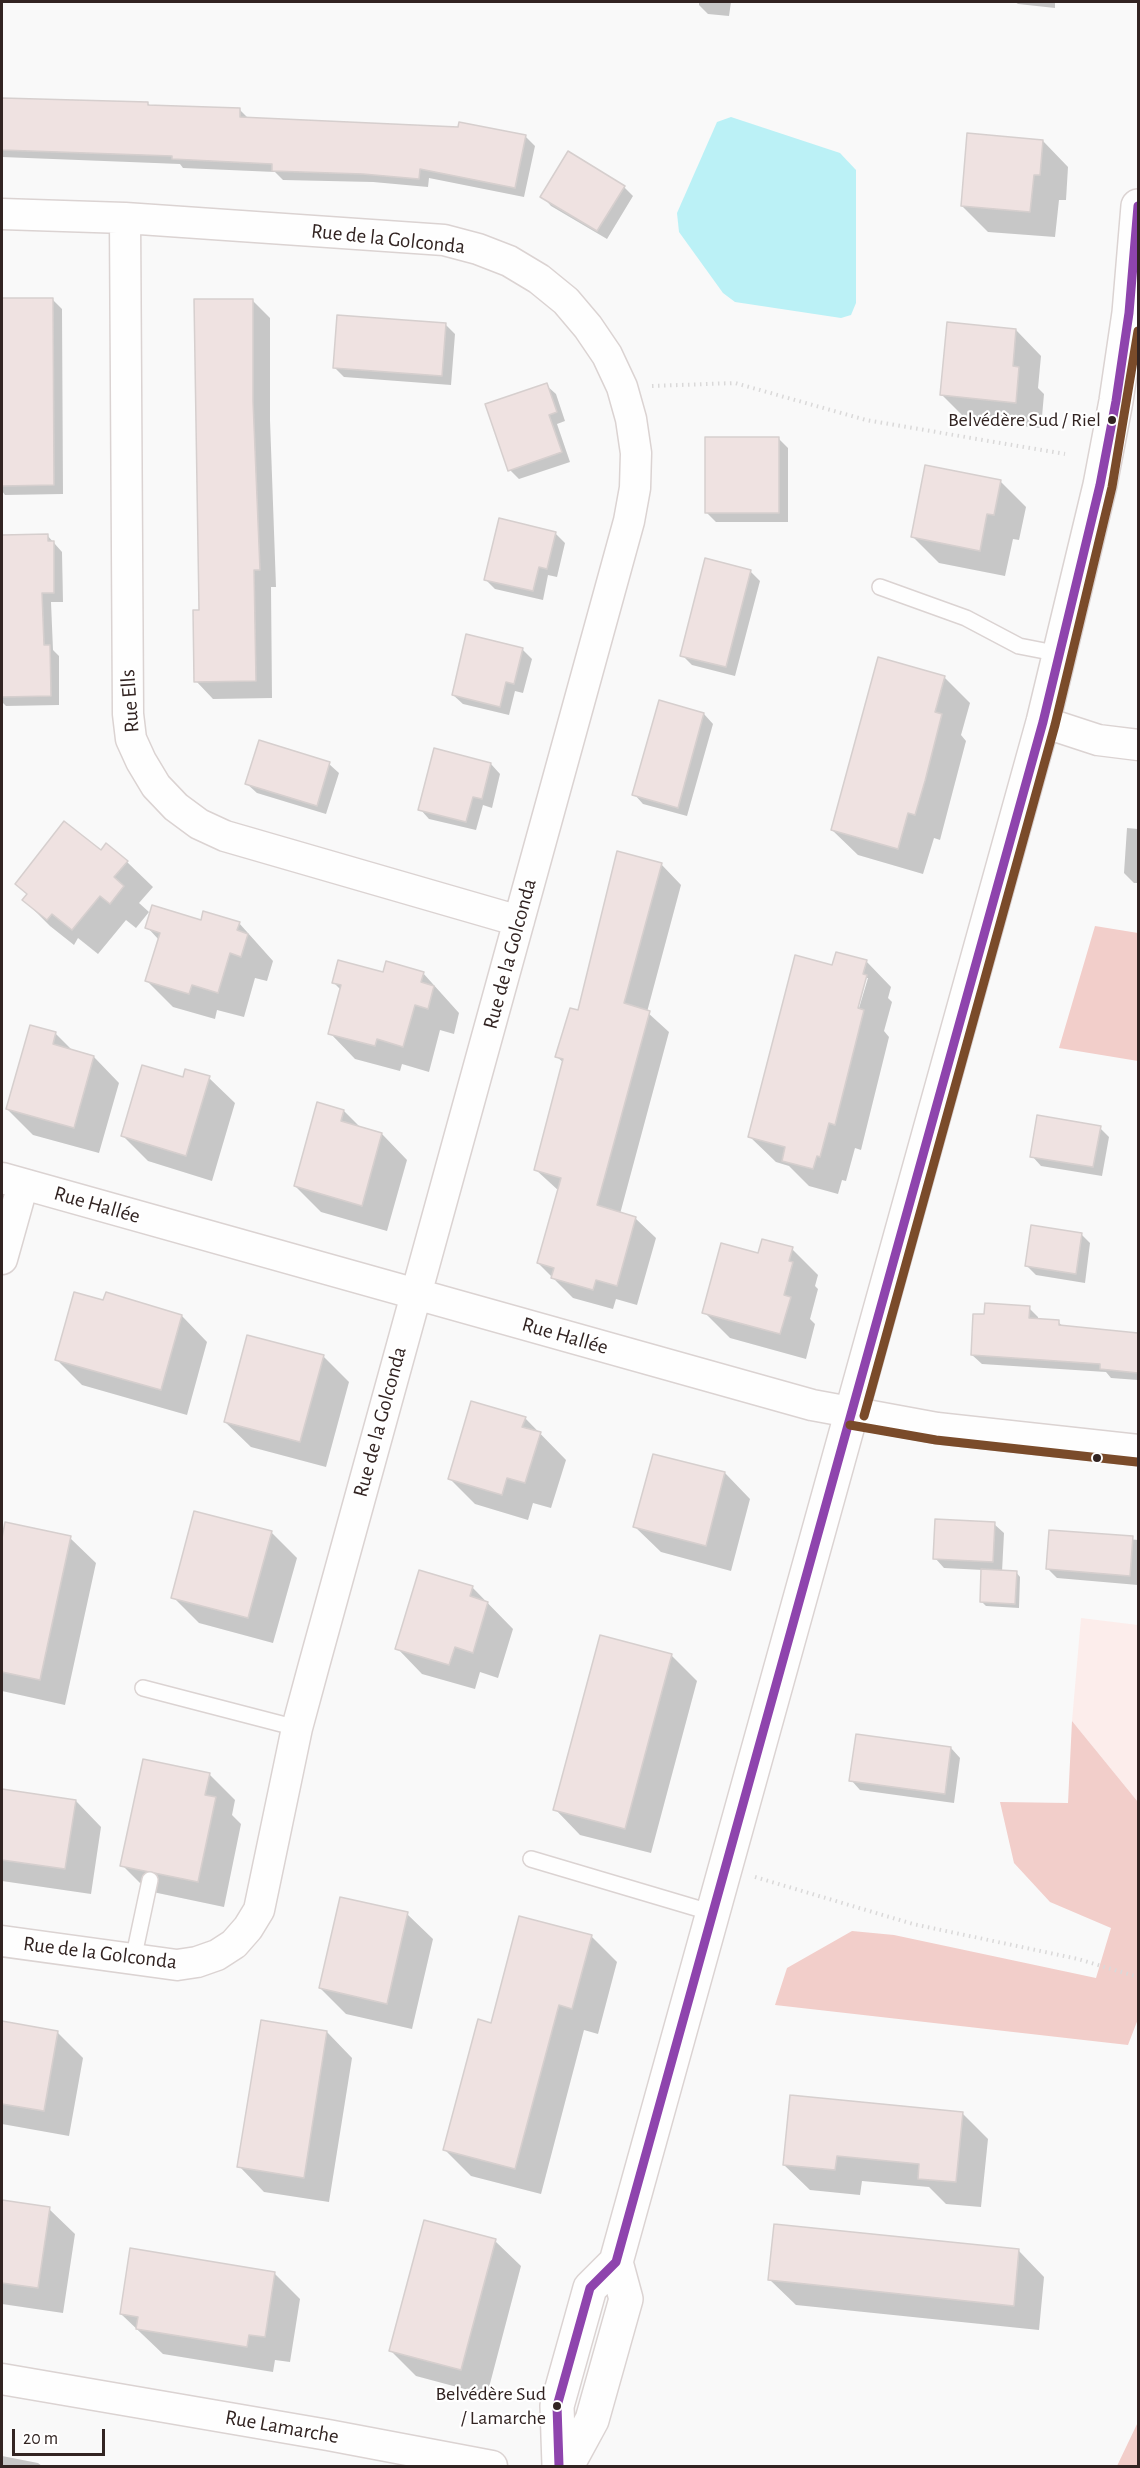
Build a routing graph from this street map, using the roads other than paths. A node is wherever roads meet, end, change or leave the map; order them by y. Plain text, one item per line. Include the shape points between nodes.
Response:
1 (1138, 206) edge
2 (2, 214) edge
3 (125, 218) junction
4 (1131, 359) edge
5 (880, 587) dead end
6 (1060, 654) junction
7 (1043, 722) junction
8 (1138, 744) edge
9 (519, 921) junction
10 (12, 1181) edge
11 (2, 1259) edge
12 (416, 1295) junction
13 (852, 1413) junction
14 (1138, 1449) edge
15 (142, 1688) dead end
16 (297, 1728) junction
17 (531, 1860) dead end
18 (150, 1880) dead end
19 (713, 1913) junction
20 (2, 1941) edge
21 (133, 1960) junction
22 (616, 2262) junction
23 (2, 2379) edge
24 (492, 2466) edge
25 (559, 2466) edge
26 (567, 2466) edge

1 - 4 street
2 - 3 street, Rue de la Golconda
3 - 9 street, Rue Ells via 128,714 131,739 141,761 156,786 176,807 225,836
3 - 9 street, Rue de la Golconda via 444,240 509,261 539,279 566,301 595,336 622,387 631,419 636,453 635,488
4 - 6 street
5 - 6 lane via 966,618 1019,646
6 - 7 street
7 - 8 street via 1098,740
7 - 13 street
9 - 12 street, Rue de la Golconda
10 - 11 street
10 - 12 street, Rue Hallée
12 - 13 street, Rue Hallée
12 - 16 street, Rue de la Golconda
13 - 14 street, Rue Hallée via 937,1428
13 - 19 street
15 - 16 lane
16 - 21 street, Rue de la Golconda via 265,1890 248,1928 234,1944 197,1962 177,1965
17 - 19 lane
18 - 21 lane
19 - 22 street
20 - 21 street, Rue de la Golconda
22 - 25 street via 590,2288 557,2406
22 - 26 street via 626,2299 592,2420
23 - 24 street, Rue Lamarche

